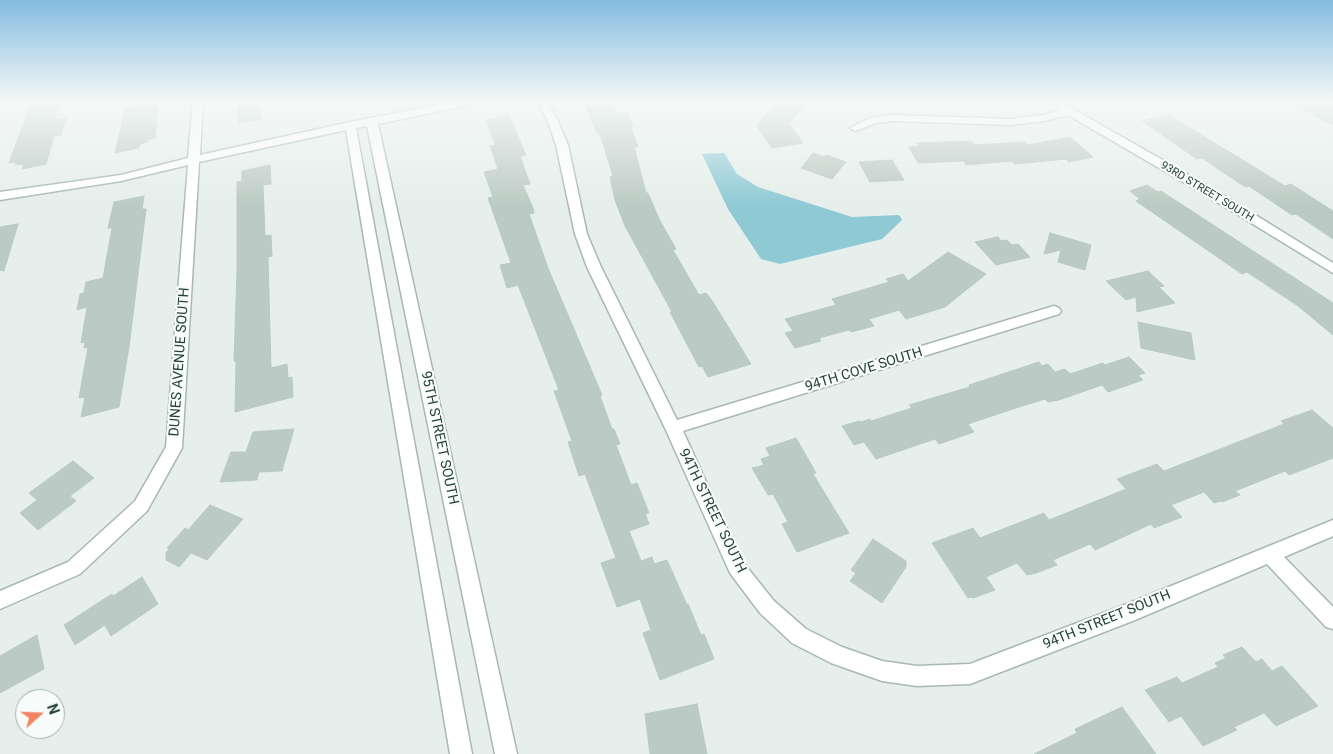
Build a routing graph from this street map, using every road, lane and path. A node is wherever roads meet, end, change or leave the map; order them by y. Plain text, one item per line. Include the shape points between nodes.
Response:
1 (196, 135) edge
2 (302, 135) edge
3 (352, 135) edge
4 (375, 135) edge
5 (558, 135) edge
6 (1111, 135) edge
7 (195, 158) junction
8 (0, 196) edge
9 (1333, 269) edge
10 (1054, 311) dead end
11 (674, 428) junction
12 (1333, 528) edge
13 (1269, 554) junction
14 (0, 600) edge
15 (1333, 620) edge
16 (461, 754) edge
17 (506, 754) edge

1 - 7 street, DUNES AVENUE SOUTH
2 - 7 street
3 - 16 street
4 - 17 street, 95TH STREET SOUTH
5 - 11 street, 94TH STREET SOUTH via 581,234 594,267
6 - 9 street, 93RD STREET SOUTH
7 - 8 street via 121,178
7 - 14 street, DUNES AVENUE SOUTH via 174,448 142,506 74,568
10 - 11 street, 94TH COVE SOUTH
11 - 13 street, 94TH STREET SOUTH via 736,567 767,607 799,636 816,646 882,671 918,676 970,674
12 - 13 street
13 - 15 street

